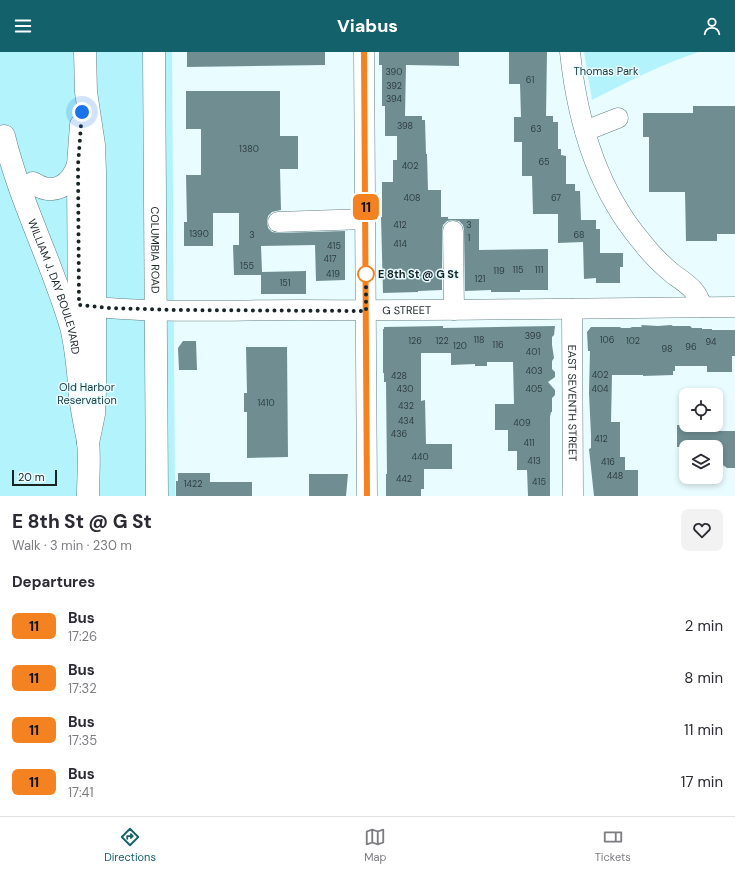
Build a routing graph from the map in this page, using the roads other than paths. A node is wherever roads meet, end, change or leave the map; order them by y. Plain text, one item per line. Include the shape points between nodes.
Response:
1 (85, 52) edge
2 (154, 52) edge
3 (364, 52) edge
4 (570, 52) edge
5 (86, 92) junction
6 (618, 118) dead end
7 (585, 131) junction
8 (2, 132) edge
9 (78, 165) junction
10 (33, 183) junction
11 (366, 219) junction
12 (278, 222) dead end
13 (453, 231) dead end
14 (87, 306) junction
15 (703, 307) junction
16 (735, 307) edge
17 (572, 309) junction
18 (156, 310) junction
19 (454, 310) junction
20 (366, 311) junction
21 (79, 370) junction
22 (88, 443) junction
23 (88, 496) edge
24 (157, 496) edge
25 (367, 496) edge
26 (573, 496) edge

1 - 5 main road
2 - 18 main road, COLUMBIA ROAD
3 - 11 street
4 - 7 street
5 - 9 main road
5 - 14 main road via 94,145
6 - 7 street
7 - 15 street via 598,170 631,229 652,255 695,292
8 - 10 main road, WILLIAM J. DAY BOULEVARD
8 - 21 main road, WILLIAM J. DAY BOULEVARD via 14,174 71,327
9 - 10 main road via 75,175 62,186 47,189
9 - 14 main road
10 - 14 main road, WILLIAM J. DAY BOULEVARD
11 - 12 street
11 - 20 street
13 - 19 street
14 - 18 street, G STREET
14 - 21 main road
14 - 22 main road, WILLIAM J. DAY BOULEVARD via 94,334 95,391 94,414
15 - 16 street, G STREET
15 - 17 street, G STREET
17 - 19 street, G STREET
17 - 26 street, EAST SEVENTH STREET
18 - 20 street, G STREET
18 - 24 main road, COLUMBIA ROAD
19 - 20 street, G STREET
20 - 25 street
21 - 22 main road, WILLIAM J. DAY BOULEVARD
22 - 23 main road, WILLIAM J. DAY BOULEVARD

